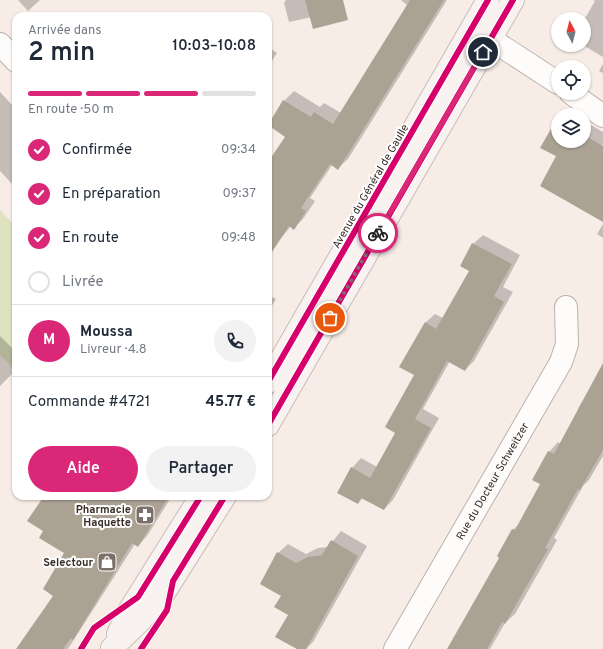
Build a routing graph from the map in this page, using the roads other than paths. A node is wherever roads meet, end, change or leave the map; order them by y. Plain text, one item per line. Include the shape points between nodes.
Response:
1 (488, 0) edge
2 (513, 0) edge
3 (472, 27) junction
4 (490, 39) junction
5 (0, 44) edge
6 (12, 56) edge
7 (551, 78) edge
8 (581, 100) edge
9 (603, 116) edge
10 (566, 307) dead end
11 (272, 375) edge
12 (272, 418) edge
13 (199, 500) edge
14 (222, 500) edge
15 (111, 648) edge
16 (395, 649) edge

1 - 3 main road, Avenue du Général de Gaulle
2 - 4 main road
3 - 4 street
3 - 11 main road, Avenue du Général de Gaulle
4 - 7 street
4 - 12 main road
5 - 6 street
8 - 9 street
10 - 16 street, Rue du Docteur Schweitzer via 567,344 561,362
13 - 15 main road via 130,611
14 - 15 main road via 164,593 143,618

